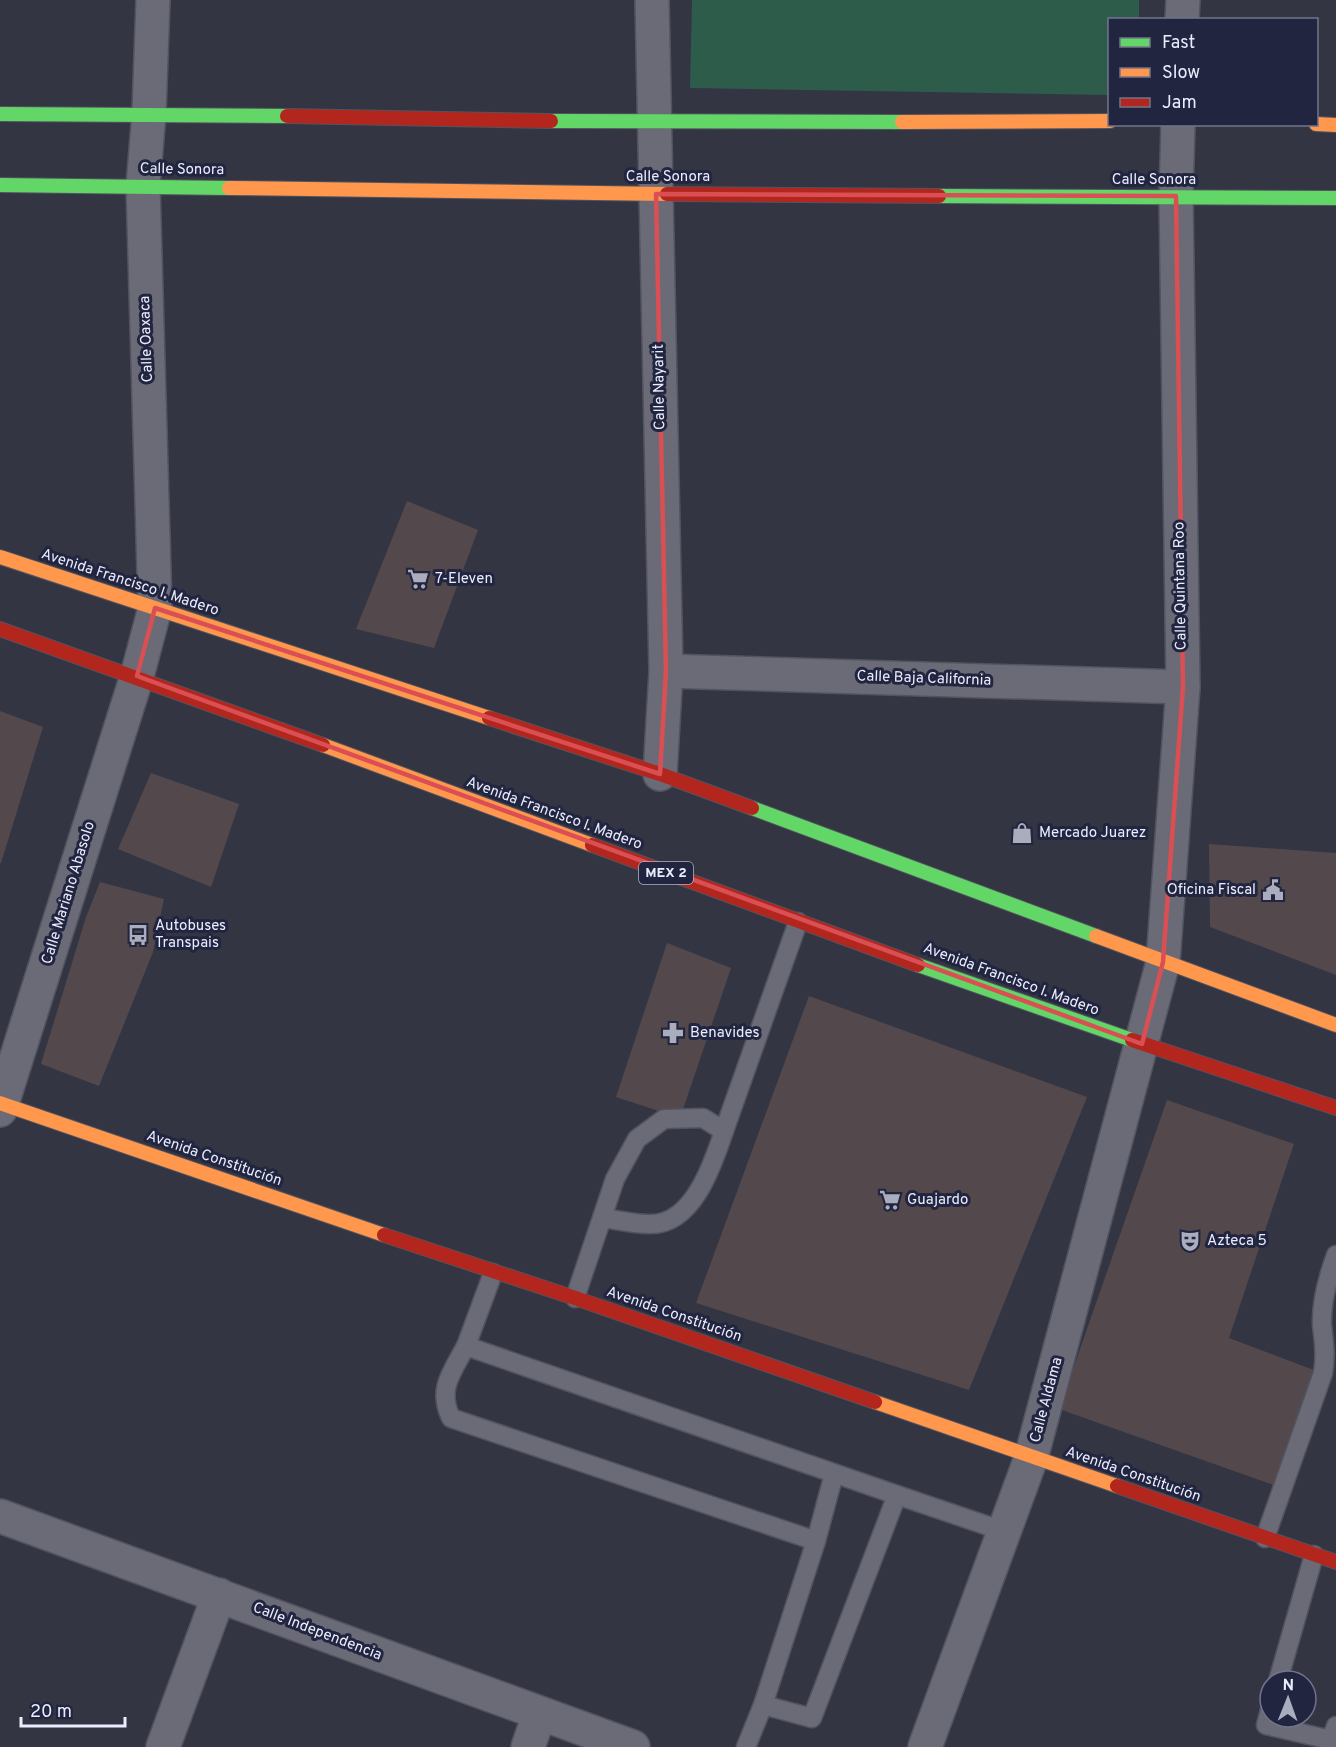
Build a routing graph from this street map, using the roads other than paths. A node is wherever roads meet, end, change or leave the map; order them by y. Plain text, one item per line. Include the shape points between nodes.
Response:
1 (153, 0) edge
2 (652, 0) edge
3 (1183, 0) edge
4 (1182, 18) edge
5 (149, 113) junction
6 (0, 114) edge
7 (1108, 121) edge
8 (653, 123) junction
9 (1318, 124) edge
10 (1336, 125) edge
11 (1178, 126) edge
12 (0, 185) edge
13 (143, 186) junction
14 (656, 194) junction
15 (1176, 196) junction
16 (1336, 198) edge
17 (0, 557) edge
18 (155, 608) junction
19 (0, 629) edge
20 (666, 671) junction
21 (137, 676) junction
22 (1183, 687) junction
23 (660, 774) junction
24 (798, 922) junction
25 (1163, 962) junction
26 (1336, 1024) edge
27 (1142, 1044) junction
28 (1, 1106) edge
29 (1336, 1108) edge
30 (724, 1131) junction
31 (603, 1218) junction
32 (1336, 1255) edge
33 (493, 1273) junction
34 (575, 1298) junction
35 (466, 1346) junction
36 (1031, 1458) junction
37 (834, 1474) junction
38 (897, 1495) junction
39 (0, 1516) edge
40 (1006, 1532) junction
41 (1265, 1538) junction
42 (816, 1541) junction
43 (1314, 1555) junction
44 (1336, 1562) edge
45 (219, 1595) junction
46 (1281, 1669) edge
47 (764, 1705) junction
48 (539, 1715) junction
49 (1336, 1726) edge
50 (1283, 1729) edge
51 (163, 1747) edge
52 (528, 1747) edge
53 (633, 1747) edge
54 (746, 1747) edge
55 (925, 1747) edge

1 - 5 street, Calle Oaxaca
2 - 8 street, Calle Nayarit
3 - 4 street
5 - 6 street
5 - 8 street
5 - 13 street, Calle Oaxaca
7 - 8 street
8 - 14 street, Calle Nayarit
9 - 10 street
11 - 15 street, Calle Quintana Roo
12 - 13 street, Calle Sonora
13 - 14 street, Calle Sonora
13 - 18 street, Calle Oaxaca
14 - 15 street, Calle Sonora
14 - 20 street, Calle Nayarit
15 - 16 street, Calle Sonora
15 - 22 street, Calle Quintana Roo
17 - 18 street, Avenida Francisco I. Madero
18 - 21 street, Calle Oaxaca
18 - 23 street, Avenida Francisco I. Madero
19 - 21 street, Avenida Francisco I. Madero / MEX 2
20 - 22 street, Calle Baja California
20 - 23 street, Calle Nayarit
21 - 24 street, Avenida Francisco I. Madero / MEX 2
21 - 28 street, Calle Mariano Abasolo
22 - 25 street, Calle Quintana Roo
23 - 25 street, Avenida Francisco I. Madero
24 - 27 street, Avenida Francisco I. Madero / MEX 2
24 - 30 lane
25 - 26 street, Avenida Francisco I. Madero
25 - 27 street, Calle Quintana Roo
27 - 29 street, Avenida Francisco I. Madero / MEX 2
27 - 36 street, Calle Aldama
28 - 33 street, Avenida Constitución
30 - 31 lane via 711,1169 680,1216 652,1224
30 - 31 lane via 703,1118 664,1119 637,1139 615,1179
31 - 34 lane
32 - 41 lane via 1323,1301 1327,1352 1323,1372
33 - 34 street, Avenida Constitución
33 - 35 lane
34 - 36 street, Avenida Constitución
35 - 37 lane
35 - 42 lane via 444,1389 444,1405 451,1418
36 - 40 street, Calle Aldama
36 - 41 street, Avenida Constitución
37 - 38 lane
37 - 42 lane
38 - 40 lane
38 - 47 lane via 812,1718
39 - 45 street, Calle Independencia
40 - 55 street, Calle Aldama
41 - 43 street, Avenida Constitución
42 - 47 lane
43 - 44 street, Avenida Constitución
43 - 46 lane
45 - 48 street, Calle Independencia
45 - 51 street
47 - 54 lane
48 - 52 street
48 - 53 street, Calle Independencia
49 - 50 lane via 1331,1740

